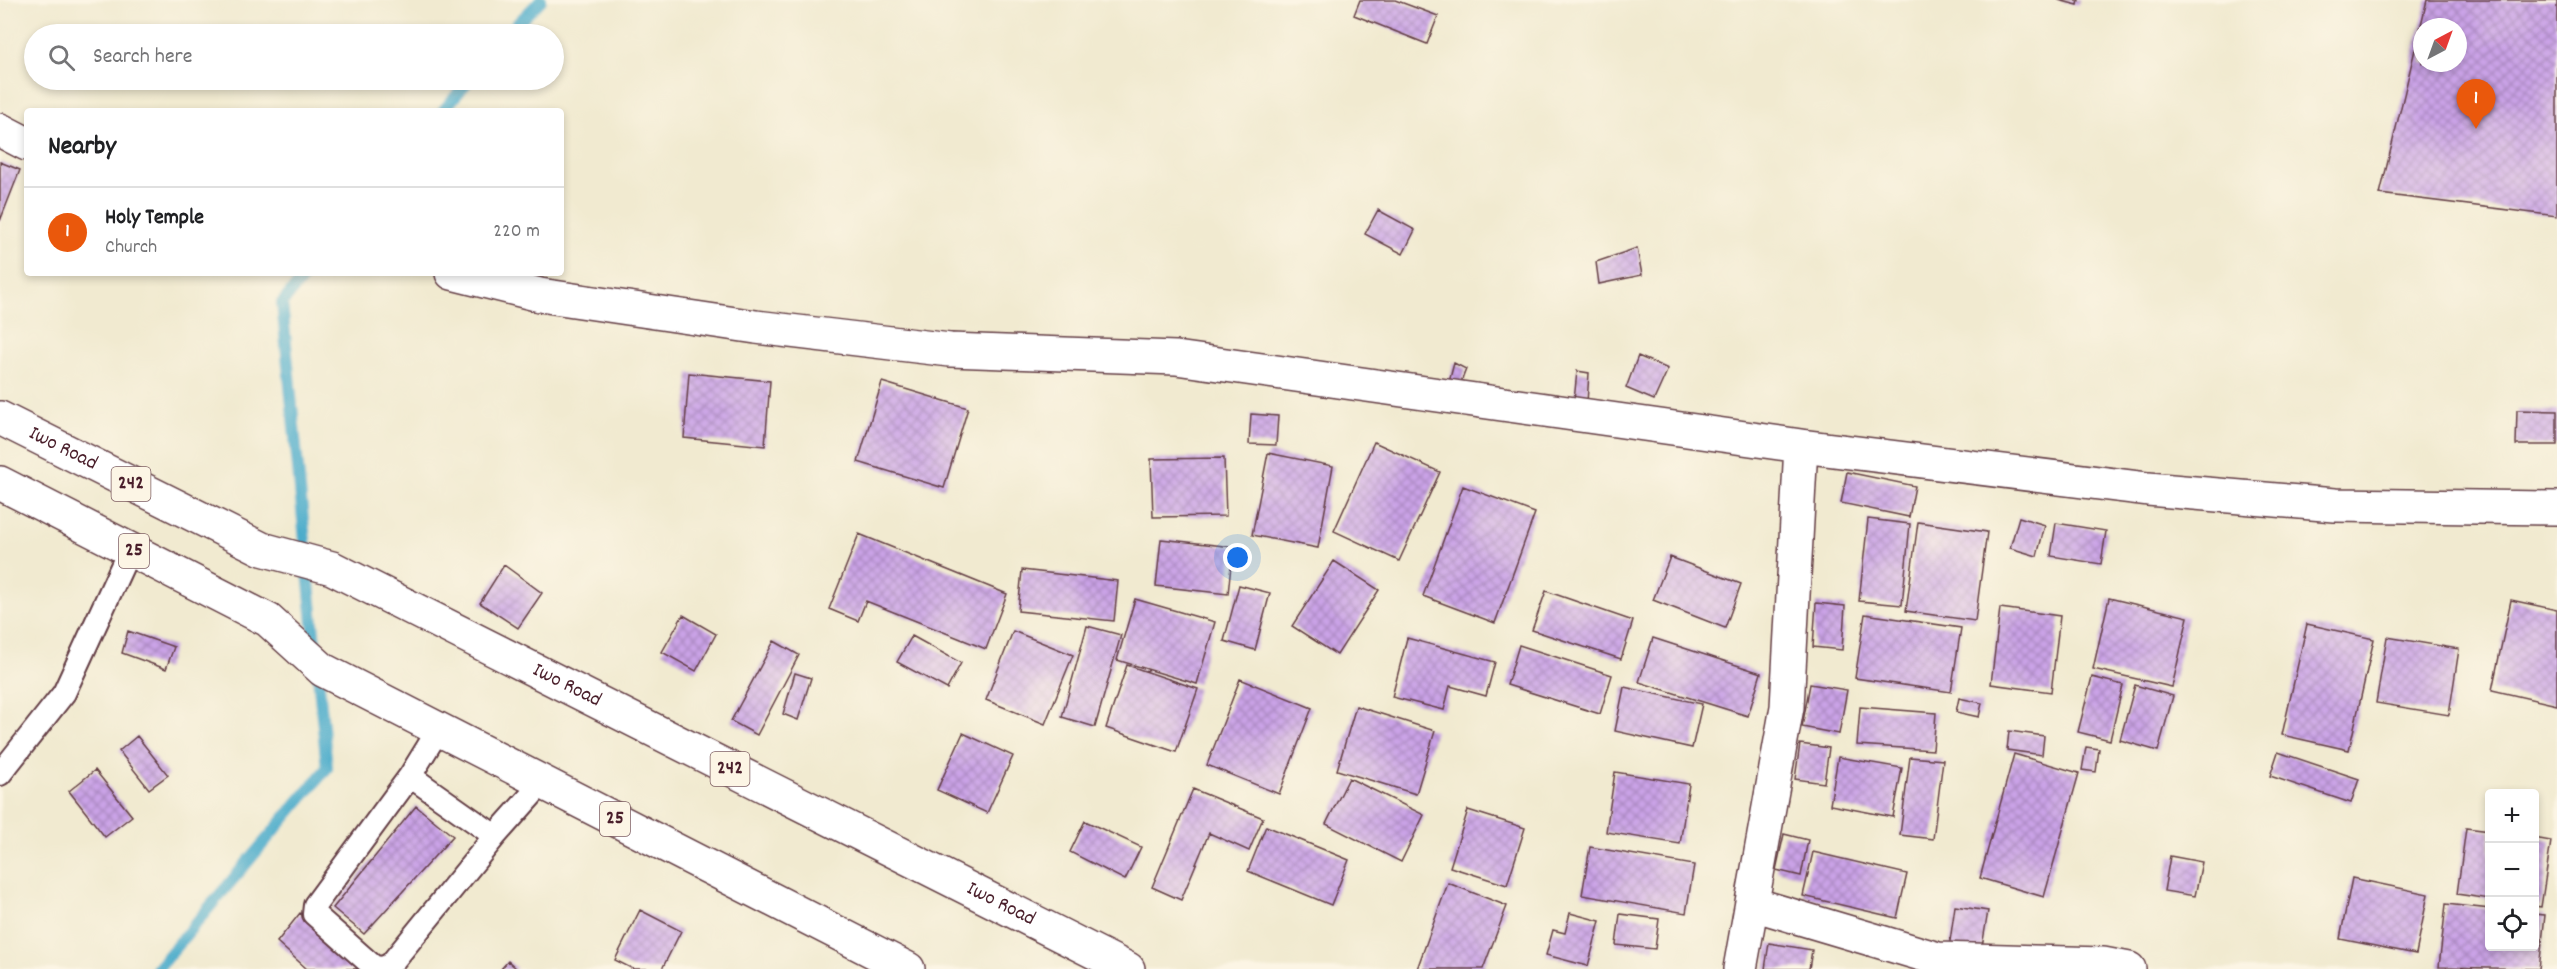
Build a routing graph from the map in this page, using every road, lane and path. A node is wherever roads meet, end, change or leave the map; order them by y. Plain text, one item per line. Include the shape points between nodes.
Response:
1 (0, 130) edge
2 (24, 142) edge
3 (464, 276) edge
4 (0, 418) edge
5 (1801, 446) junction
6 (0, 483) edge
7 (2557, 508) edge
8 (130, 549) junction
9 (439, 729) junction
10 (0, 774) edge
11 (410, 776) junction
12 (543, 782) junction
13 (495, 836) junction
14 (1753, 904) junction
15 (908, 969) edge
16 (1128, 969) edge
17 (1740, 969) edge
18 (2129, 969) edge

1 - 2 street
3 - 5 street via 540,295 756,327 950,350 1176,358
4 - 16 street, Iwo Road / 242 via 262,549 332,568
5 - 7 street via 2171,491 2335,505
5 - 14 street via 1786,707
6 - 8 street, 25
8 - 9 street, 25 via 268,620 322,670
8 - 10 lane via 64,693
9 - 11 lane
9 - 12 street, 25
11 - 13 lane
11 - 13 lane via 315,905 314,914 321,922 374,967 390,965
12 - 13 lane
12 - 15 street, 25
14 - 17 street
14 - 18 street via 1938,959 2103,964

